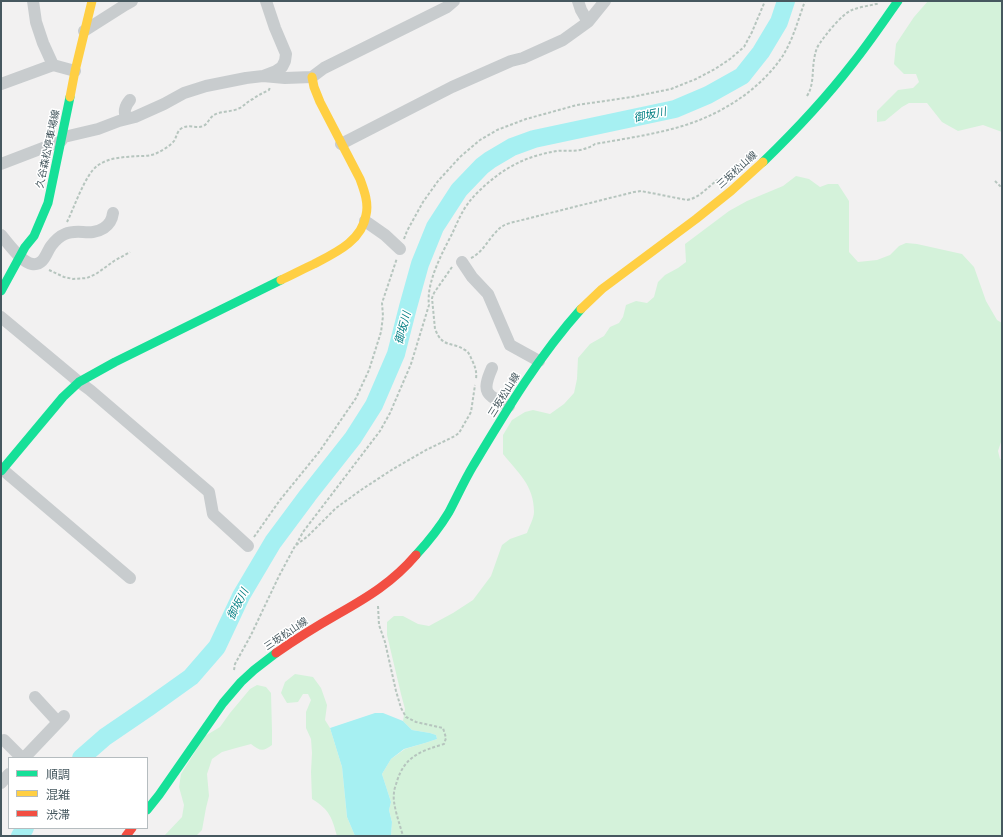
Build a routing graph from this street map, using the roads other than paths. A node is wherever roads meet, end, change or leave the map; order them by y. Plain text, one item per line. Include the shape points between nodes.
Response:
1 (33, 1) edge
2 (92, 1) edge
3 (132, 1) edge
4 (266, 1) edge
5 (454, 1) edge
6 (578, 1) edge
7 (605, 1) edge
8 (896, 4) edge
9 (588, 22) junction
10 (84, 31) junction
11 (53, 65) junction
12 (75, 71) junction
13 (263, 76) junction
14 (312, 77) junction
15 (1, 84) edge
16 (130, 100) dead end
17 (126, 120) junction
18 (61, 141) junction
19 (341, 144) junction
20 (1, 164) edge
21 (113, 213) dead end
22 (365, 221) junction
23 (1, 235) edge
24 (400, 249) road end
25 (20, 257) junction
26 (462, 262) road end
27 (1, 291) edge
28 (1, 317) edge
29 (539, 361) junction
30 (492, 368) dead end
31 (79, 382) junction
32 (509, 406) junction
33 (1, 469) edge
34 (248, 546) road end
35 (130, 578) dead end
36 (35, 697) dead end
37 (4, 740) dead end
38 (22, 757) edge
39 (24, 757) edge
40 (148, 809) edge

1 - 11 street via 36,22
2 - 10 main road, 久谷森松停車場線
3 - 10 street
4 - 13 street via 286,54 282,66
5 - 14 street via 447,7 324,68
6 - 9 street
7 - 9 street
8 - 29 main road, 三坂松山線 via 853,63 787,139 731,191 602,289 565,327
9 - 19 street via 563,40 452,87
10 - 12 main road, 久谷森松停車場線
11 - 12 street
11 - 15 street
12 - 18 main road, 久谷森松停車場線
13 - 14 street
13 - 17 street via 206,86 184,93
14 - 19 main road via 320,102
16 - 17 street via 126,105
17 - 18 street via 64,137
18 - 20 street
18 - 25 main road, 久谷森松停車場線 via 48,203 34,236
19 - 22 main road via 365,190
21 - 25 street via 108,226 98,232 71,232 63,235 51,247 43,261 33,264
22 - 24 street
22 - 31 main road via 355,239 332,255
23 - 25 street
25 - 27 main road, 久谷森松停車場線
26 - 29 street via 488,294 510,345
28 - 31 street
29 - 32 main road, 三坂松山線
30 - 32 street via 486,387 488,392 490,396
31 - 33 main road
31 - 34 street via 209,492 212,514
32 - 40 main road, 三坂松山線 via 448,513 413,560 374,593 296,639 241,682 223,703
33 - 35 street
36 - 39 street via 61,719
37 - 38 street

